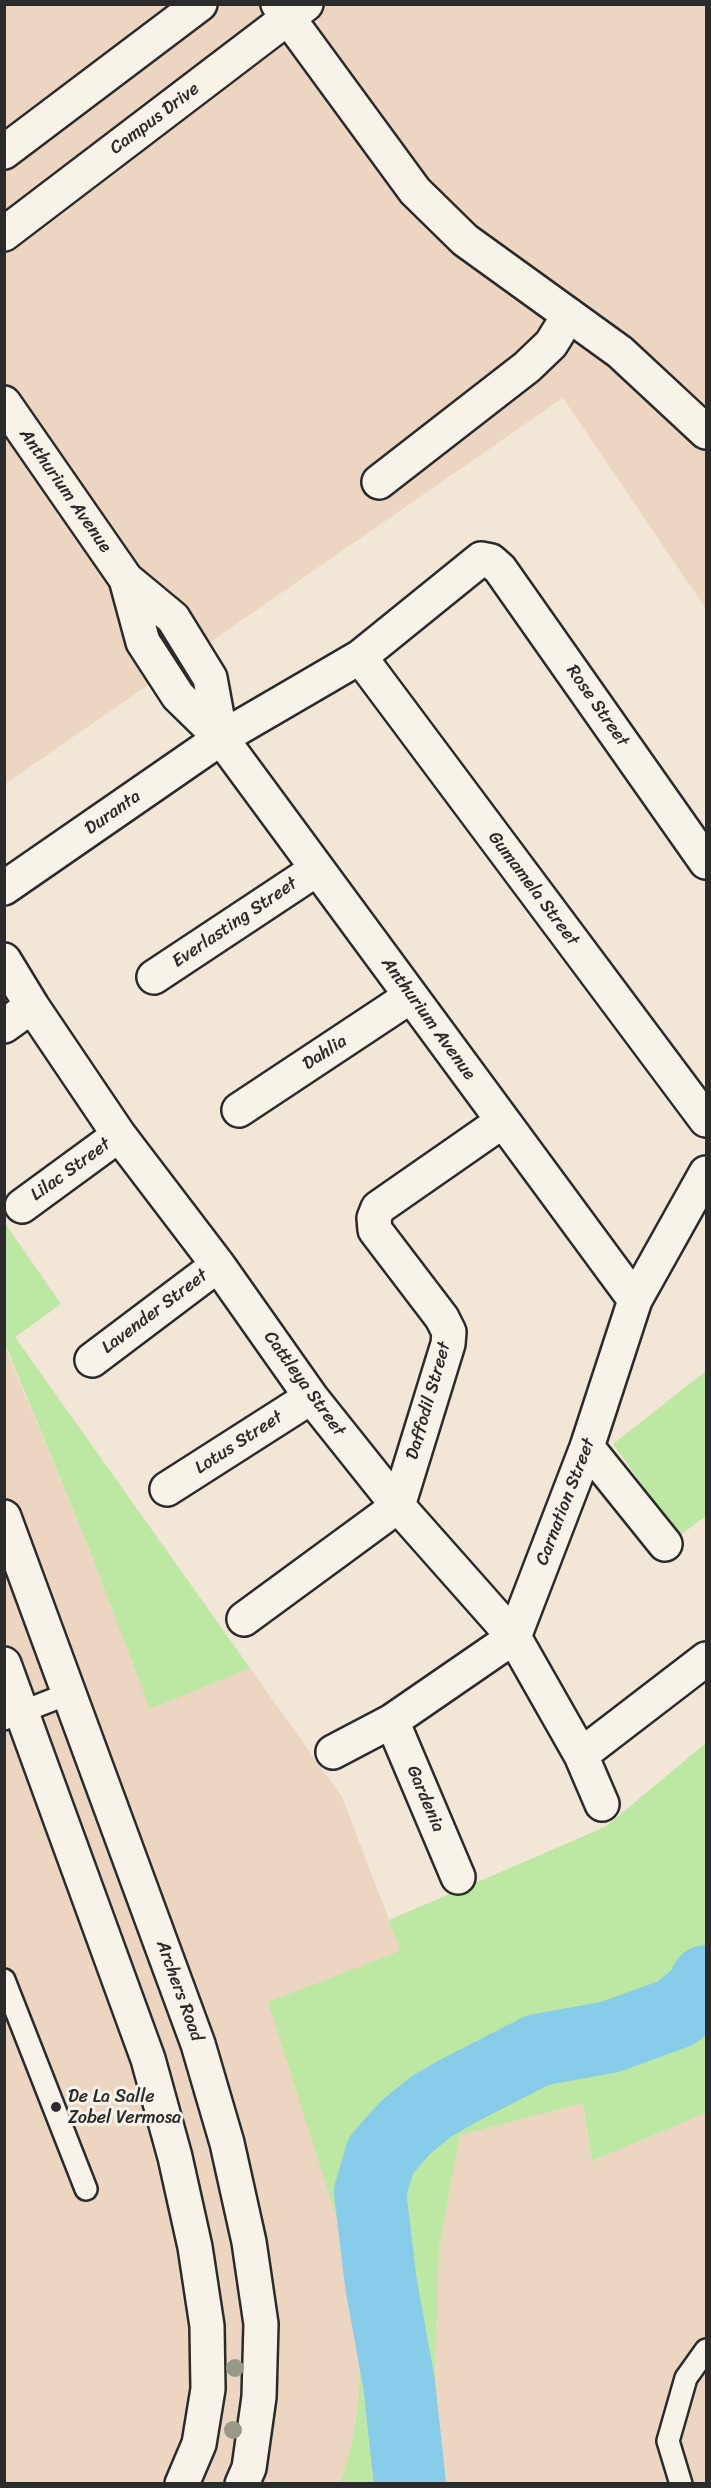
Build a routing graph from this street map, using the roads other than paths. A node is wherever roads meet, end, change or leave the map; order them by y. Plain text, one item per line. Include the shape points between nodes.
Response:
1 (200, 4) edge
2 (290, 9) edge
3 (4, 152) edge
4 (4, 234) edge
5 (569, 315) junction
6 (4, 403) edge
7 (706, 432) edge
8 (379, 482) dead end
9 (480, 559) joint
10 (360, 657) junction
11 (220, 738) junction
12 (706, 862) edge
13 (317, 869) junction
14 (4, 888) edge
15 (4, 960) edge
16 (154, 977) dead end
17 (411, 996) junction
18 (32, 1006) junction
19 (4, 1026) edge
20 (239, 1110) dead end
21 (706, 1120) edge
22 (503, 1121) junction
23 (119, 1135) junction
24 (706, 1173) edge
25 (22, 1206) dead end
26 (218, 1264) junction
27 (635, 1300) junction
28 (92, 1360) dead end
29 (311, 1396) junction
30 (587, 1447) junction
31 (167, 1490) dead end
32 (398, 1506) junction
33 (4, 1517) edge
34 (665, 1544) dead end
35 (244, 1619) dead end
36 (514, 1636) junction
37 (706, 1659) edge
38 (4, 1664) edge
39 (70, 1694) junction
40 (13, 1715) edge
41 (392, 1721) junction
42 (333, 1752) dead end
43 (581, 1755) junction
44 (602, 1804) dead end
45 (458, 1877) dead end
46 (6, 1988) edge
47 (86, 2188) dead end
48 (706, 2350) edge
49 (182, 2484) edge
50 (242, 2484) edge
51 (681, 2484) edge

1 - 3 street
2 - 4 street, Campus Drive
2 - 5 street via 415,191 465,240
5 - 7 street via 620,352
5 - 8 street via 551,344 527,367
6 - 11 street, Anthurium Avenue via 126,579 143,642 178,696
9 - 10 street, Duranta
9 - 12 street, Rose Street via 491,561 500,569
10 - 11 street, Duranta
10 - 21 street, Gumamela Street
11 - 13 street, Anthurium Avenue
11 - 14 street, Duranta
13 - 16 street, Everlasting Street
13 - 17 street, Anthurium Avenue
15 - 18 street, Cattleya Street
17 - 20 street, Dahlia
17 - 22 street, Anthurium Avenue
18 - 19 street
18 - 23 street, Cattleya Street
22 - 27 street, Anthurium Avenue
22 - 32 street, Daffodil Street via 378,1208 374,1218 375,1230 449,1332
23 - 25 street, Lilac Street
23 - 26 street, Cattleya Street
24 - 27 street, Carnation Street
26 - 28 street, Lavender Street
26 - 29 street, Cattleya Street
27 - 30 street, Carnation Street
29 - 31 street, Lotus Street
29 - 32 street, Cattleya Street
30 - 34 street
30 - 36 street, Carnation Street
32 - 35 street
32 - 36 street, Cattleya Street
33 - 39 street, Archers Road
36 - 41 street
36 - 43 street, Cattleya Street
37 - 43 street
38 - 40 street
39 - 40 lane
39 - 50 street, Archers Road via 198,2044 227,2144 249,2242 261,2325 259,2397 249,2468
40 - 49 street via 148,2059 195,2247 207,2326 208,2389 199,2444
41 - 42 street
41 - 45 street, Gardenia
43 - 44 street, Cattleya Street
46 - 47 lane
48 - 51 lane via 686,2378 668,2441

